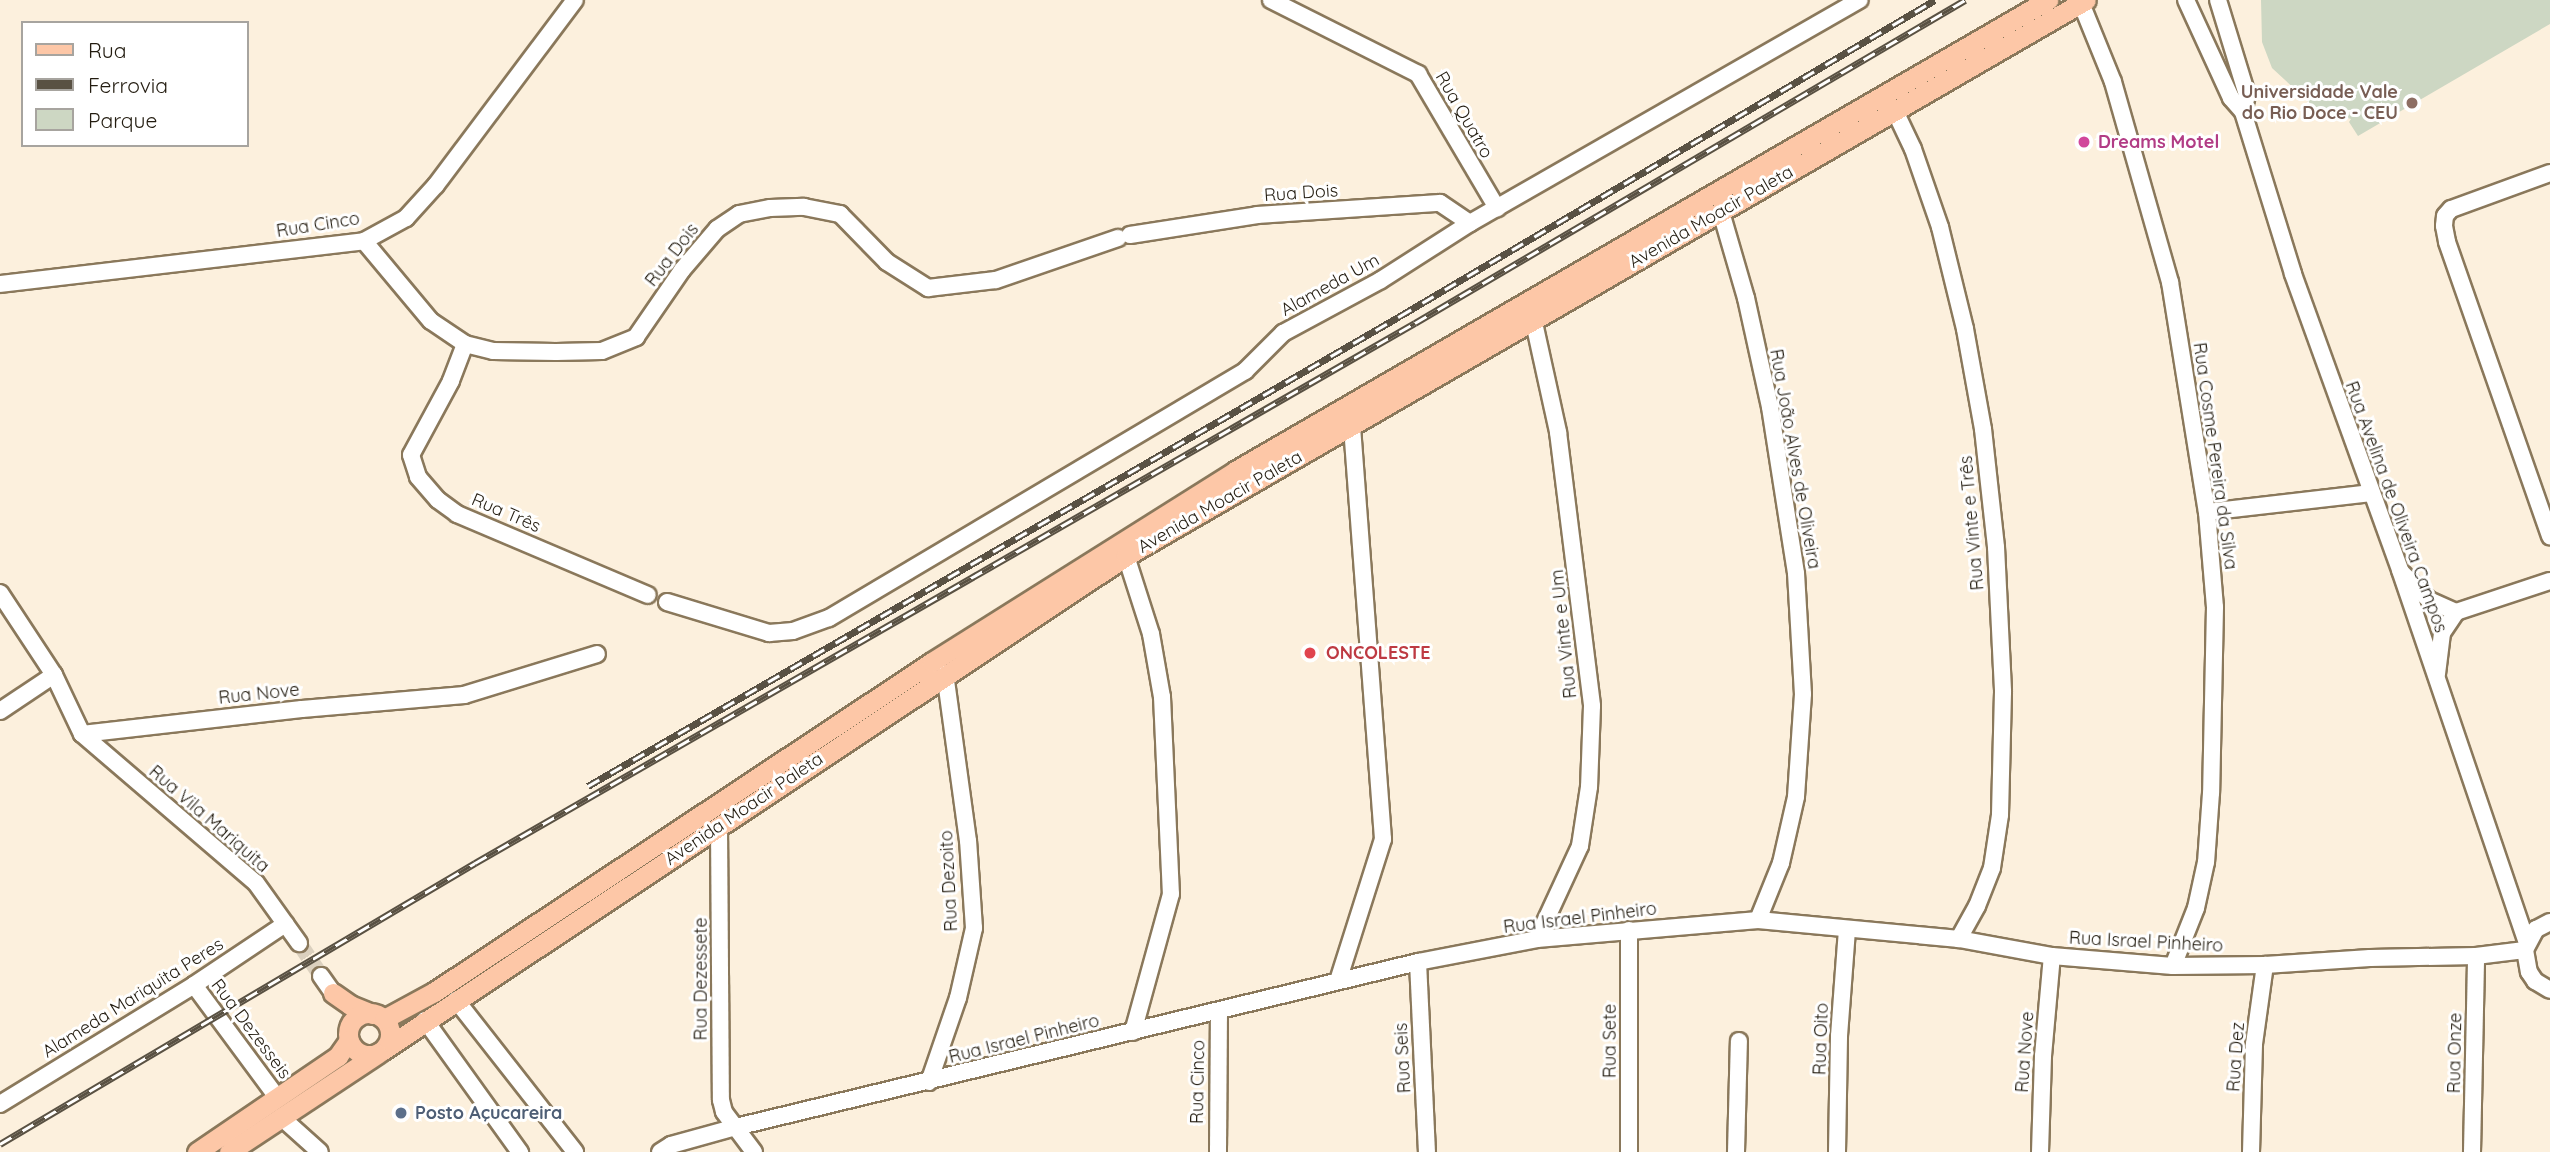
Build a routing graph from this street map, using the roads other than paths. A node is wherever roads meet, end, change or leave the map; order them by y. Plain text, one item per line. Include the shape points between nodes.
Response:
1 (575, 0) edge
2 (1271, 0) edge
3 (1860, 0) edge
4 (2048, 0) edge
5 (2186, 0) edge
6 (2218, 0) edge
7 (2084, 1) edge
8 (1894, 108) junction
9 (2244, 112) junction
10 (2550, 173) edge
11 (1497, 208) junction
12 (1721, 212) junction
13 (1470, 223) junction
14 (363, 241) junction
15 (0, 284) edge
16 (1533, 318) junction
17 (465, 344) junction
18 (1352, 425) junction
19 (2370, 493) junction
20 (2207, 512) junction
21 (2550, 536) edge
22 (1126, 556) junction
23 (2400, 570) junction
24 (2550, 581) edge
25 (0, 593) edge
26 (648, 595) dead end
27 (667, 602) dead end
28 (2456, 612) junction
29 (597, 654) dead end
30 (945, 674) junction
31 (54, 675) junction
32 (2437, 679) junction
33 (0, 711) edge
34 (82, 734) junction
35 (719, 826) junction
36 (2516, 913) junction
37 (1758, 920) junction
38 (2550, 922) edge
39 (285, 924) junction
40 (1847, 929) junction
41 (1629, 930) junction
42 (1537, 939) junction
43 (1959, 939) junction
44 (299, 943) tunnel mouth
45 (2526, 947) junction
46 (2052, 956) junction
47 (2476, 956) junction
48 (1418, 962) junction
49 (2265, 965) junction
50 (2173, 966) junction
51 (321, 976) tunnel mouth
52 (1338, 981) junction
53 (194, 985) junction
54 (2550, 990) edge
55 (333, 993) junction
56 (456, 1000) junction
57 (1219, 1013) junction
58 (378, 1016) junction
59 (425, 1020) junction
60 (1133, 1032) junction
61 (349, 1037) junction
62 (1739, 1041) dead end
63 (380, 1052) junction
64 (929, 1082) junction
65 (277, 1097) junction
66 (0, 1104) edge
67 (281, 1117) junction
68 (736, 1127) junction
69 (197, 1152) edge
70 (229, 1152) edge
71 (320, 1152) edge
72 (520, 1152) edge
73 (575, 1152) edge
74 (660, 1152) edge
75 (754, 1152) edge
76 (1218, 1152) edge
77 (1427, 1152) edge
78 (1629, 1152) edge
79 (1737, 1152) edge
80 (1837, 1152) edge
81 (2040, 1152) edge
82 (2251, 1152) edge
83 (2472, 1152) edge

1 - 14 street, Rua Cinco via 436,185 406,218
2 - 11 street, Rua Quatro via 1418,74
3 - 11 street, Alameda Um
4 - 58 main road, Avenida Moacir Paleta via 1235,471 968,639 434,992
5 - 9 street, Rua Avelina de Oliveira Campos via 2231,98
6 - 9 street, Rua Avelina de Oliveira Campos via 2247,95
7 - 8 main road, Avenida Moacir Paleta
7 - 20 street, Rua Cosme Pereira da Silva via 2113,82 2170,282
8 - 12 main road, Avenida Moacir Paleta
8 - 43 street, Rua Vinte e Três via 1940,227 1965,329 1983,429 1996,547 2003,692 2000,815 1992,868
9 - 19 street, Rua Avelina de Oliveira Campos via 2293,274
10 - 21 street via 2451,209 2445,216 2447,242
11 - 13 street, Alameda Um
12 - 16 main road, Avenida Moacir Paleta
12 - 37 street, Rua João Alves de Oliveira via 1746,298 1777,447 1796,573 1803,694 1796,797 1781,863
13 - 17 street, Rua Dois via 1440,203 1257,215 1124,237 996,280 928,288 887,262 840,214 770,208 739,214 717,229 636,337 602,351 493,351
13 - 27 street, Alameda Um via 1381,280 1283,333 1245,371 829,618 793,631 769,633
14 - 15 street, Rua Cinco
14 - 17 street, Rua Dois via 431,321
16 - 18 main road, Avenida Moacir Paleta
16 - 42 street, Rua Vinte e Um via 1558,432 1592,705 1589,787 1580,846
17 - 26 street, Rua Três via 451,381 411,455 418,477 457,514
18 - 22 main road, Avenida Moacir Paleta
18 - 52 street via 1383,839
19 - 20 street
19 - 23 street, Rua Avelina de Oliveira Campos
20 - 50 street, Rua Cosme Pereira da Silva via 2215,607 2206,862
22 - 30 main road, Avenida Moacir Paleta
22 - 60 street via 1152,634 1162,697 1171,894
23 - 28 street via 2430,600
23 - 32 street, Rua Avelina de Oliveira Campos
24 - 28 street
25 - 31 street
28 - 32 street via 2442,633
29 - 34 street, Rua Nove via 464,695
30 - 35 main road, Avenida Moacir Paleta
30 - 64 street, Rua Dezoito via 968,841 974,928 958,998
31 - 33 street
31 - 34 street
32 - 36 street, Rua Avelina de Oliveira Campos
34 - 39 street, Rua Vila Mariquita via 256,883
35 - 56 main road, Avenida Moacir Paleta
35 - 68 street, Rua Dezessete via 721,1100
36 - 38 street via 2531,922
36 - 45 street, Rua Avelina de Oliveira Campos
37 - 40 street, Rua Israel Pinheiro
37 - 41 street, Rua Israel Pinheiro
38 - 45 street via 2536,929
39 - 44 street, Rua Vila Mariquita
39 - 53 street, Alameda Mariquita Peres
40 - 43 street, Rua Israel Pinheiro
40 - 80 street, Rua Oito
41 - 42 street, Rua Israel Pinheiro
41 - 78 street, Rua Sete
42 - 48 street, Rua Israel Pinheiro
43 - 46 street, Rua Israel Pinheiro
45 - 47 street, Rua Israel Pinheiro
45 - 54 street, Rua Avelina de Oliveira Campos via 2529,972
46 - 50 street, Rua Israel Pinheiro
46 - 81 street, Rua Nove
47 - 49 street, Rua Israel Pinheiro
47 - 83 street, Rua Onze
48 - 52 street, Rua Israel Pinheiro
48 - 77 street, Rua Seis
49 - 50 street, Rua Israel Pinheiro
49 - 82 street, Rua Dez via 2254,1044
51 - 55 street
52 - 57 street, Rua Israel Pinheiro
53 - 65 street, Rua Dezesseis
53 - 66 street, Alameda Mariquita Peres
55 - 58 main road
55 - 61 main road
56 - 59 main road, Avenida Moacir Paleta
56 - 73 street
57 - 60 street, Rua Israel Pinheiro
57 - 76 street, Rua Cinco
58 - 61 main road via 353,1020
58 - 63 main road via 390,1038
59 - 63 main road, Avenida Moacir Paleta
59 - 72 street
60 - 64 street, Rua Israel Pinheiro
61 - 63 main road via 363,1054
61 - 65 main road via 338,1056
62 - 79 street
63 - 67 main road, Avenida Moacir Paleta
64 - 68 street, Rua Israel Pinheiro
65 - 69 main road
67 - 70 main road, Avenida Moacir Paleta
67 - 71 street
68 - 74 street, Rua Israel Pinheiro
68 - 75 street, Rua Dezessete

